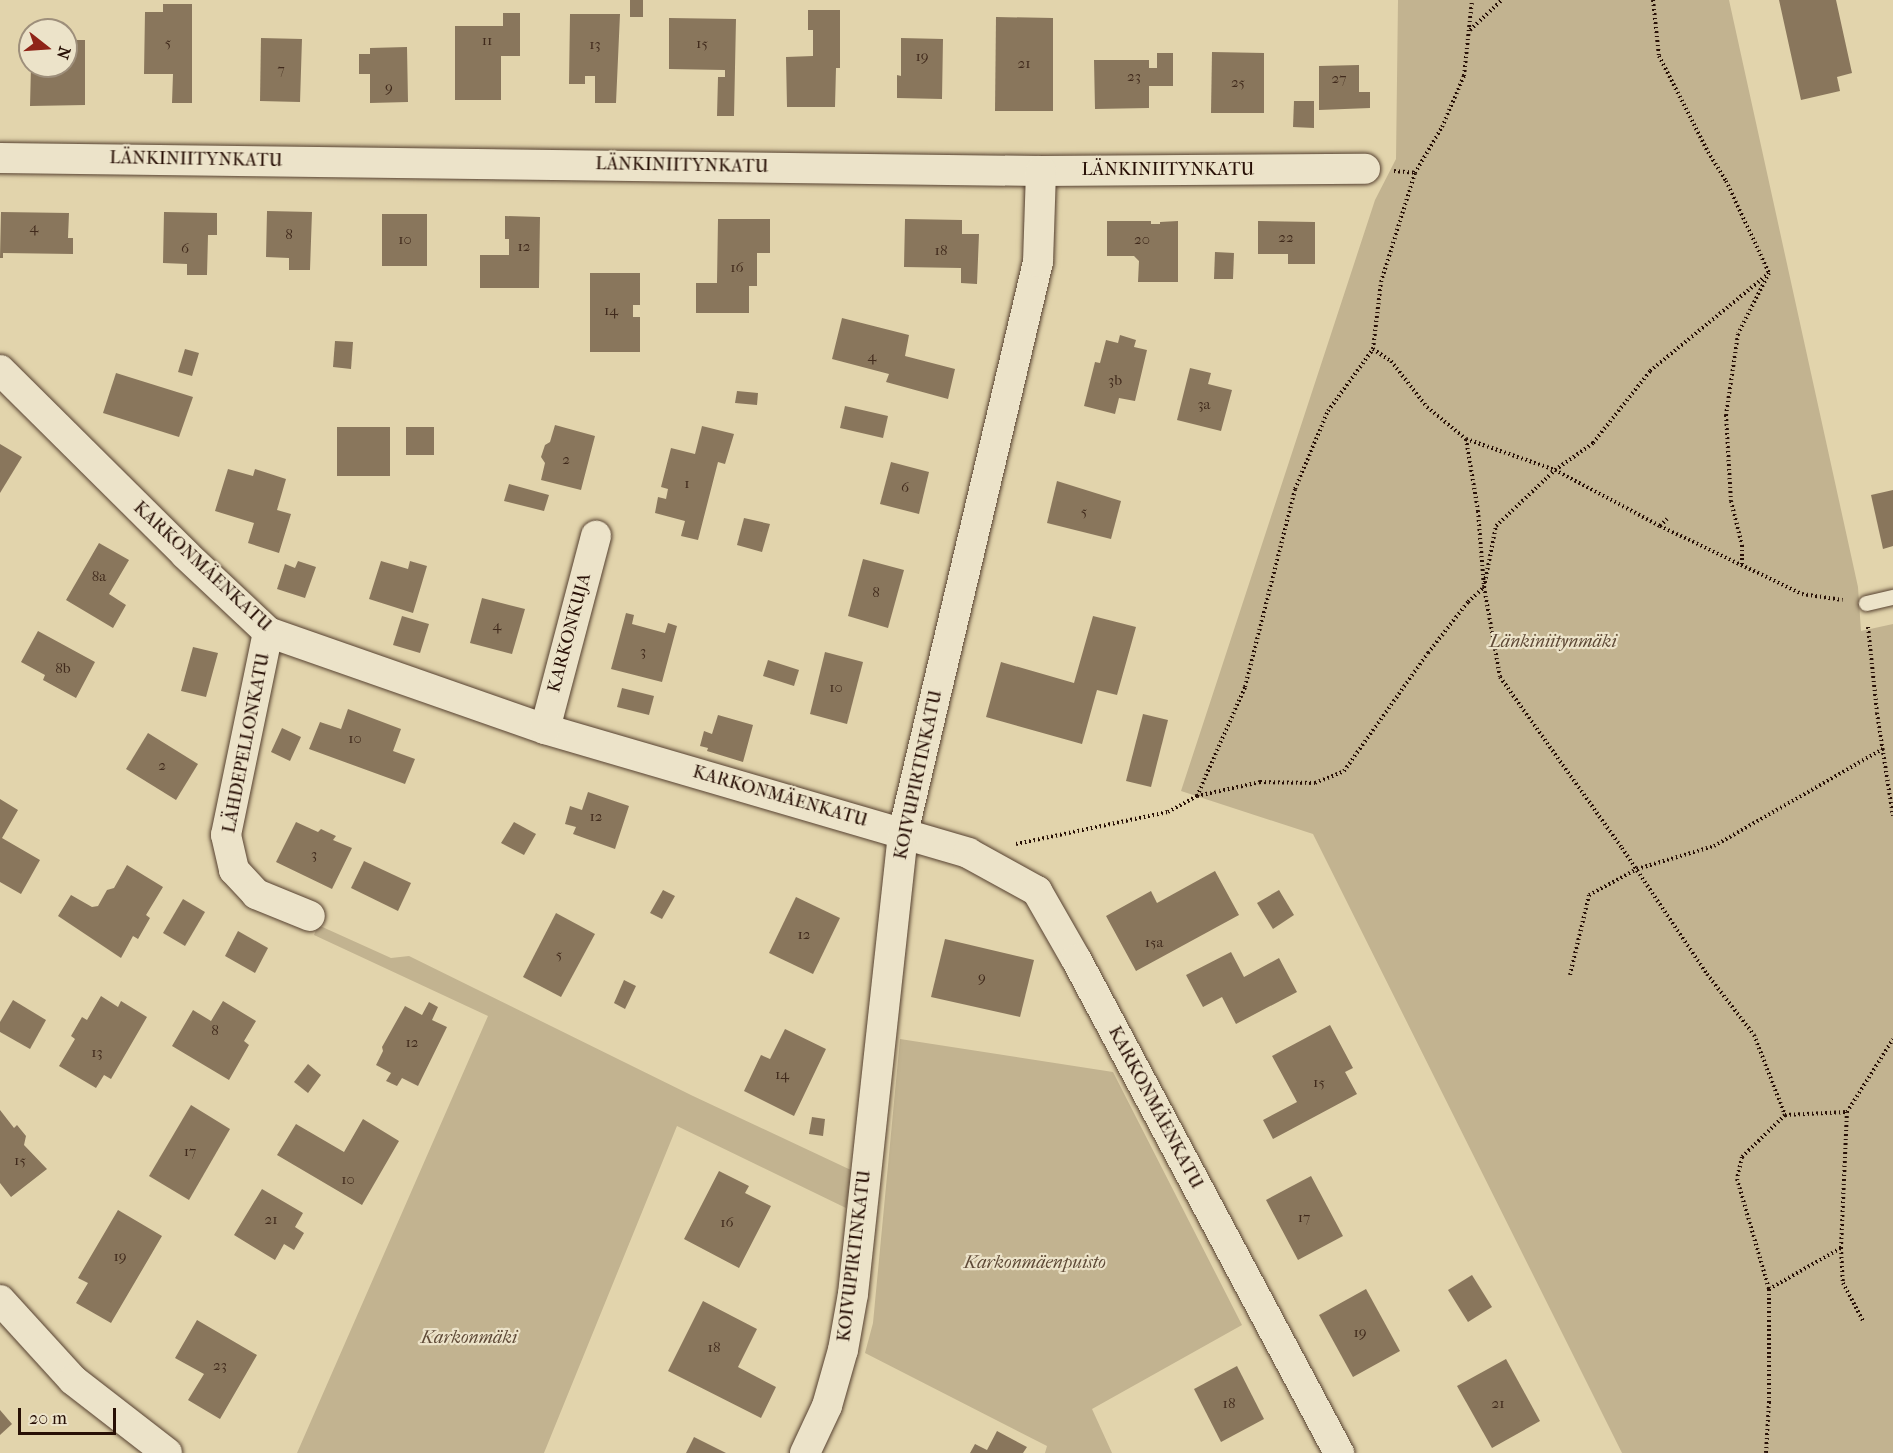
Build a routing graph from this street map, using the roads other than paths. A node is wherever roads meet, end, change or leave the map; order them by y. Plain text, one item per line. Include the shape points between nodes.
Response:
1 (0, 158) edge
2 (1365, 168) dead end
3 (1041, 171) junction
4 (0, 370) edge
5 (596, 536) dead end
6 (1893, 597) edge
7 (1866, 603) road end
8 (268, 632) junction
9 (545, 729) junction
10 (903, 833) junction
11 (310, 916) dead end
12 (0, 1300) edge
13 (147, 1448) edge
14 (805, 1453) edge
15 (1339, 1453) edge

1 - 3 street, LÄNKINIITYNKATU
2 - 3 street, LÄNKINIITYNKATU
3 - 10 street, KOIVUPIRTINKATU via 1038,262
4 - 8 street, KARKONMÄENKATU
5 - 9 street, KARKONKUJA
6 - 7 lane
8 - 9 street, KARKONMÄENKATU
8 - 11 street, LÄHDEPELLONKATU via 226,835 234,870 256,894
9 - 10 street, KARKONMÄENKATU
10 - 14 street, KOIVUPIRTINKATU via 853,1294 827,1406
10 - 15 street, KARKONMÄENKATU via 968,853 1036,891
12 - 13 street via 73,1380

